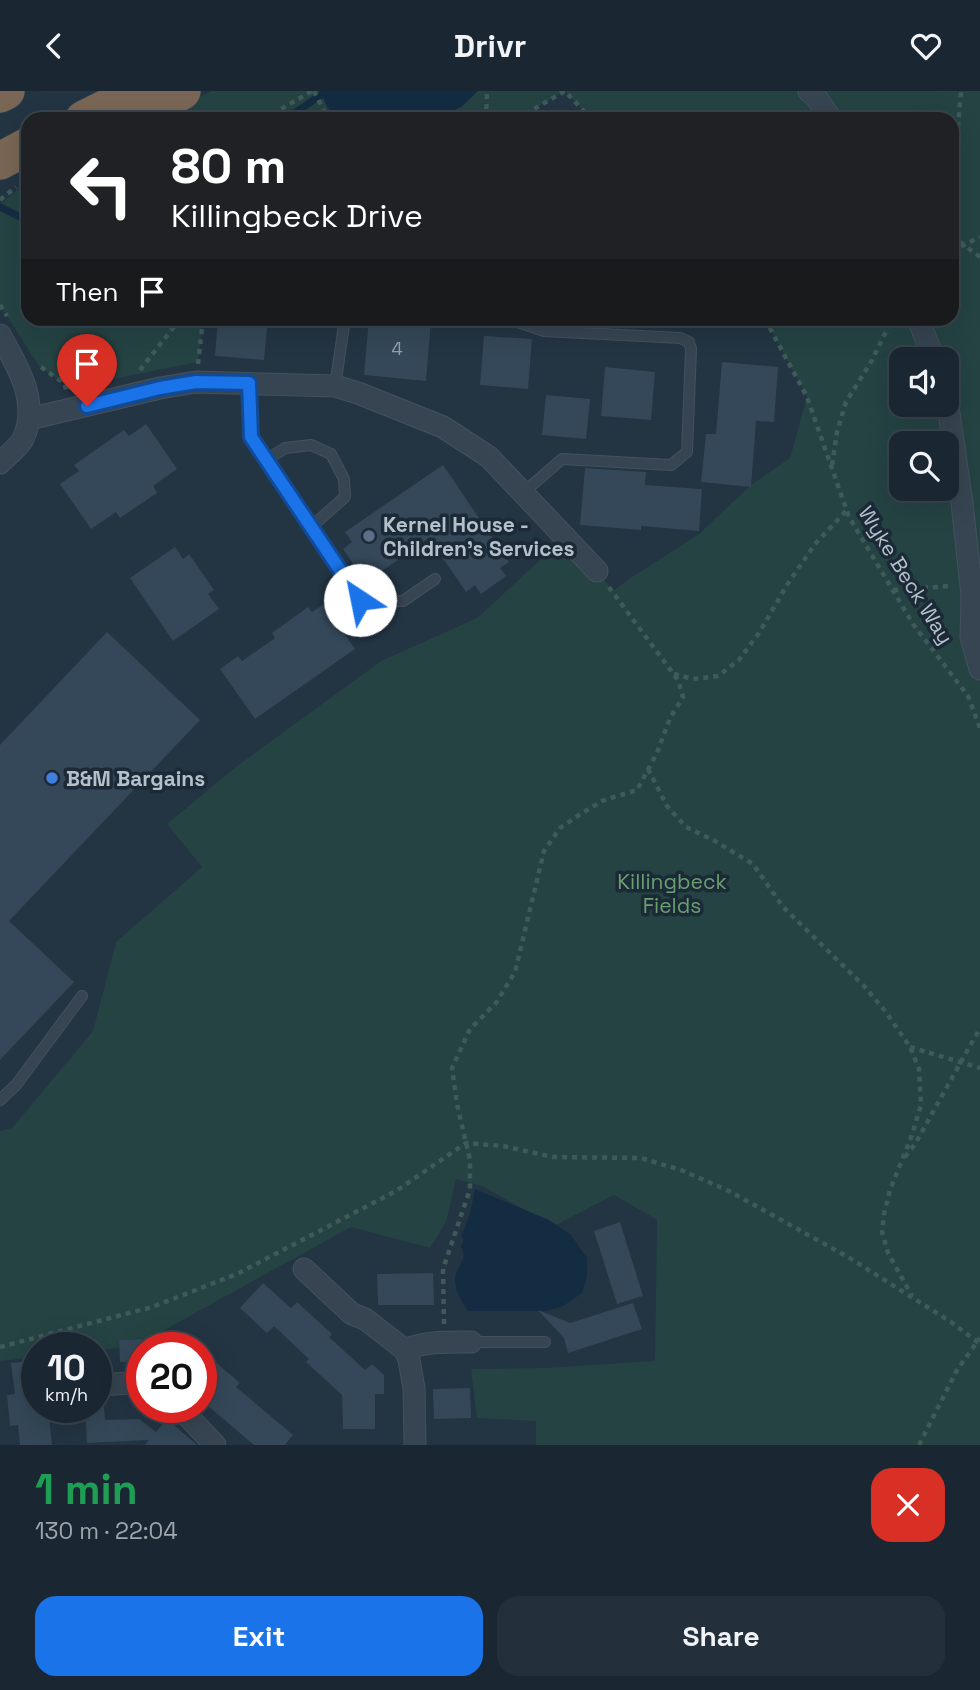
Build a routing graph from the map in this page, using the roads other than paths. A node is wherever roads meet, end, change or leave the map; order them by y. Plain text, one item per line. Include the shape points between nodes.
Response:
1 (6, 91) edge
2 (141, 91) edge
3 (182, 91) edge
4 (809, 91) edge
5 (0, 94) edge
6 (98, 112) edge
7 (146, 112) edge
8 (826, 112) edge
9 (21, 150) edge
10 (0, 161) edge
11 (21, 176) edge
12 (0, 187) edge
13 (344, 326) edge
14 (529, 326) edge
15 (575, 326) edge
16 (921, 326) edge
17 (575, 332) junction
18 (0, 335) edge
19 (929, 347) edge
20 (249, 383) junction
21 (335, 386) junction
22 (950, 417) edge
23 (29, 419) junction
24 (266, 460) junction
25 (0, 463) edge
26 (523, 493) junction
27 (311, 527) junction
28 (597, 571) road end
29 (435, 579) dead end
30 (980, 669) edge
31 (82, 996) dead end
32 (0, 1100) edge
33 (304, 1269) dead end
34 (471, 1342) joint
35 (545, 1342) dead end
36 (405, 1350) junction
37 (194, 1423) edge
38 (215, 1445) edge
39 (415, 1445) edge

1 - 5 highway
2 - 6 highway
3 - 7 highway
4 - 8 street
9 - 10 highway
11 - 12 highway
13 - 21 lane
14 - 17 lane
15 - 17 lane
16 - 19 street
17 - 26 lane via 689,342 687,452 671,465 562,459
18 - 23 street via 24,382
20 - 21 street
20 - 23 street via 196,382
20 - 24 lane via 251,437
21 - 26 street via 443,427 489,457
22 - 30 street via 971,585 971,637
23 - 25 street via 22,441
24 - 27 lane
24 - 27 lane via 285,448 311,445 331,454 344,479 345,497
26 - 28 street
27 - 29 lane via 360,600 403,601
31 - 32 lane
33 - 36 street via 352,1314
34 - 35 lane
34 - 36 street via 425,1343
36 - 39 street via 414,1388
37 - 38 street

